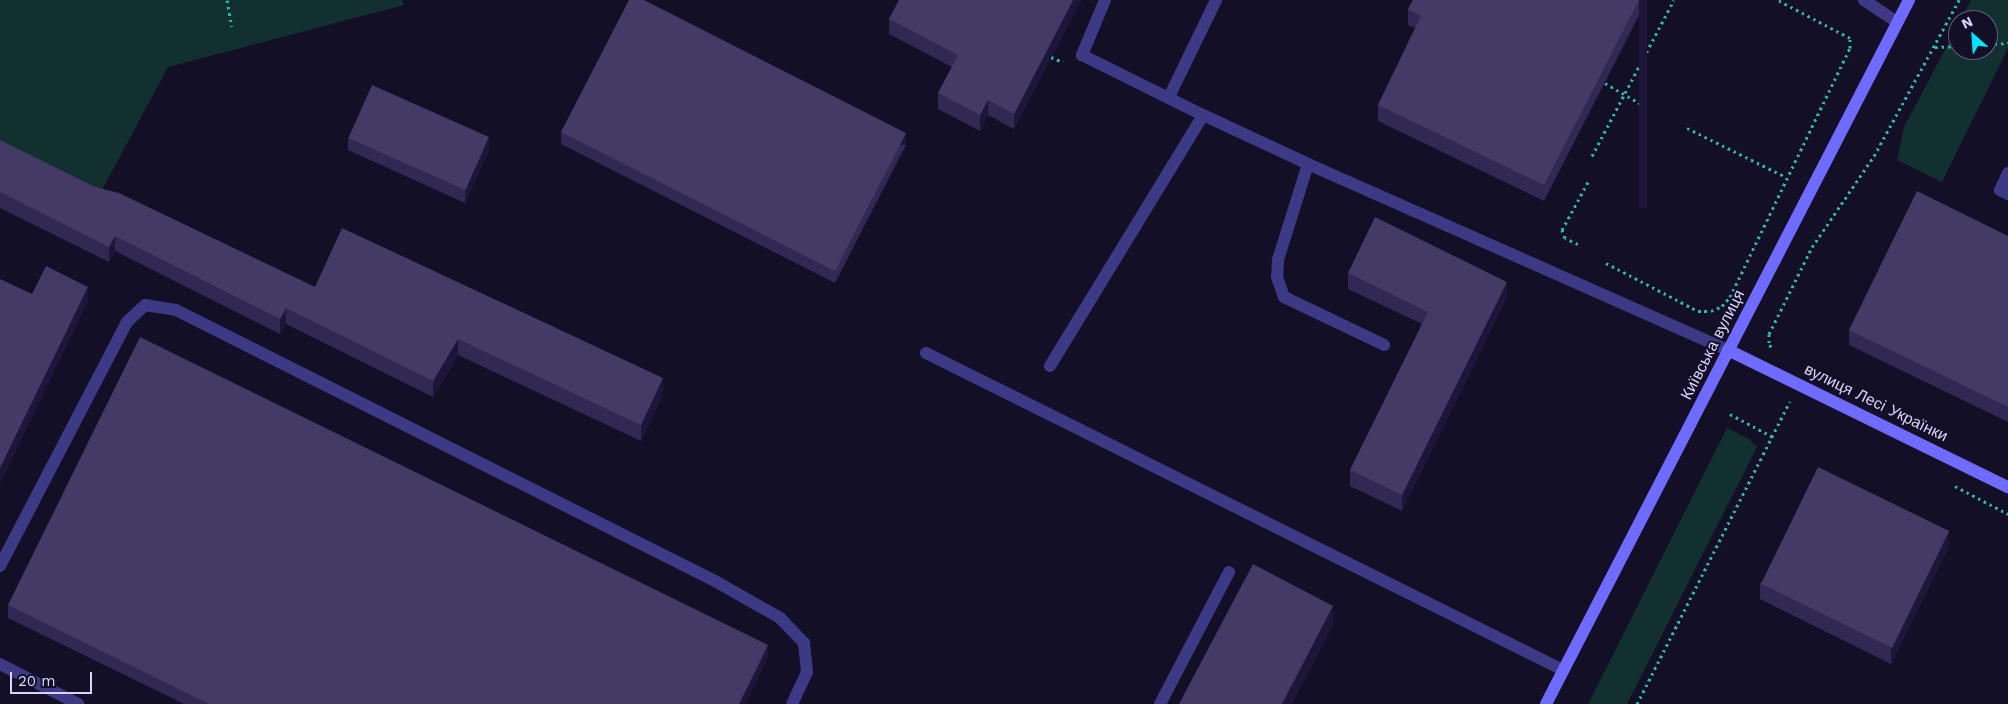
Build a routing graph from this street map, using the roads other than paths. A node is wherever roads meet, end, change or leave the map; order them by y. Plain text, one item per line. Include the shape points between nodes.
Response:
1 (1105, 0) edge
2 (1216, 0) edge
3 (1864, 0) edge
4 (1909, 0) edge
5 (1898, 22) junction
6 (1169, 97) junction
7 (1203, 115) junction
8 (1308, 164) junction
9 (2008, 172) edge
10 (2008, 194) edge
11 (1384, 345) dead end
12 (1728, 350) junction
13 (926, 353) dead end
14 (1050, 366) dead end
15 (2008, 487) edge
16 (0, 566) edge
17 (1229, 572) dead end
18 (0, 664) edge
19 (1564, 670) junction
20 (78, 704) edge
21 (792, 704) edge
22 (1160, 704) edge
23 (1546, 704) edge

1 - 6 lane via 1082,55
2 - 6 lane
3 - 5 lane
4 - 5 main road, Київська вулиця
5 - 12 main road, Київська вулиця
6 - 7 lane
7 - 8 lane
7 - 14 lane
8 - 11 lane via 1278,260 1277,278 1284,297
8 - 12 lane
9 - 10 lane via 2000,190
12 - 15 main road, вулиця Лесі Українки
12 - 19 main road, Київська вулиця
13 - 19 lane
16 - 21 lane via 127,322 145,305 176,310 715,581 780,618 804,643 807,672
17 - 22 lane
18 - 20 lane
19 - 23 main road, Київська вулиця

